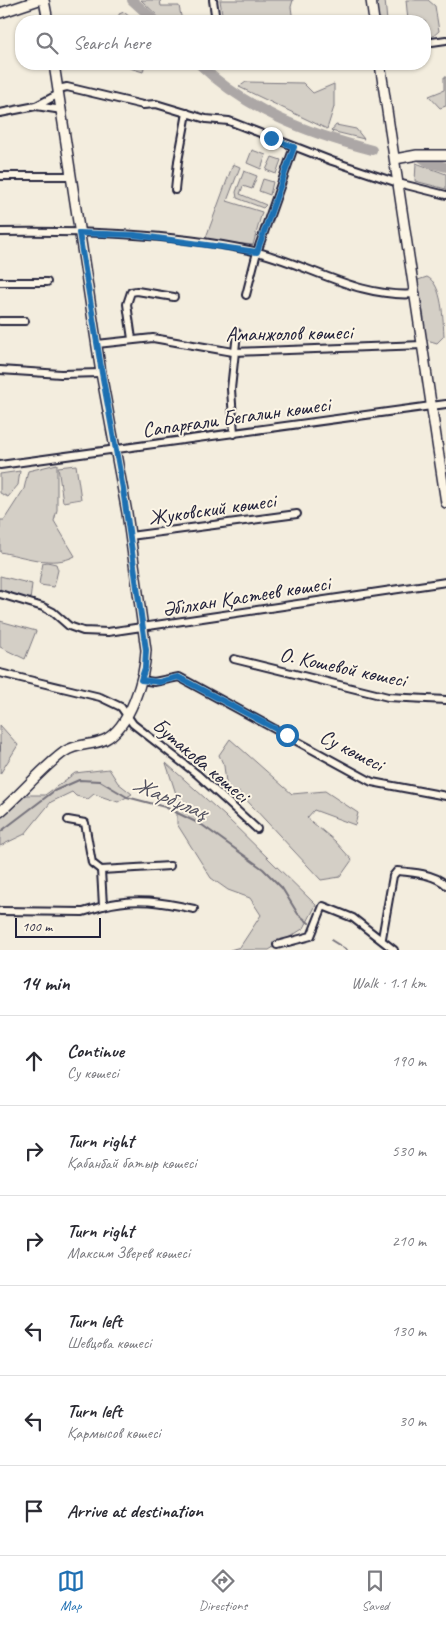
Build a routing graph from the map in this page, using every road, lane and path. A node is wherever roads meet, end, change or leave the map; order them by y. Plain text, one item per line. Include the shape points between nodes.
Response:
1 (39, 0) edge
2 (44, 0) edge
3 (213, 0) edge
4 (371, 0) edge
5 (0, 13) edge
6 (47, 15) edge
7 (215, 15) edge
8 (373, 15) edge
9 (446, 40) edge
10 (431, 42) edge
11 (55, 70) edge
12 (381, 70) edge
13 (59, 91) junction
14 (36, 106) junction
15 (62, 110) junction
16 (0, 113) edge
17 (188, 113) junction
18 (294, 147) junction
19 (446, 155) edge
20 (395, 159) junction
21 (0, 176) edge
22 (71, 176) junction
23 (398, 183) junction
24 (175, 190) dead end
25 (446, 195) edge
26 (0, 232) edge
27 (79, 233) junction
28 (257, 252) junction
29 (0, 282) edge
30 (47, 282) dead end
31 (416, 294) junction
32 (246, 295) dead end
33 (174, 297) dead end
34 (0, 321) edge
35 (25, 321) dead end
36 (237, 334) dead end
37 (132, 340) junction
38 (97, 344) junction
39 (423, 345) junction
40 (233, 352) junction
41 (0, 370) edge
42 (102, 373) junction
43 (446, 404) edge
44 (432, 406) junction
45 (234, 434) junction
46 (117, 451) junction
47 (0, 465) edge
48 (445, 491) edge
49 (446, 503) edge
50 (297, 514) dead end
51 (130, 536) junction
52 (446, 582) edge
53 (0, 594) edge
54 (142, 628) junction
55 (234, 659) dead end
56 (0, 673) edge
57 (141, 680) junction
58 (446, 700) edge
59 (126, 716) junction
60 (446, 796) edge
61 (0, 812) edge
62 (68, 820) dead end
63 (257, 829) dead end
64 (170, 866) dead end
65 (101, 870) junction
66 (446, 884) edge
67 (103, 906) junction
68 (194, 909) dead end
69 (0, 911) edge
70 (382, 938) junction
71 (277, 945) dead end
72 (394, 950) edge

1 - 5 street
2 - 6 street
3 - 7 street
4 - 8 street
9 - 10 street
11 - 13 street
12 - 20 street
13 - 14 street
13 - 15 street
13 - 17 street via 72,88 143,106 156,104
14 - 15 street
14 - 16 street
15 - 22 street
17 - 18 street via 229,121
17 - 24 street
18 - 23 street
18 - 28 street
19 - 20 street
20 - 23 street
21 - 22 street
22 - 27 street
23 - 25 street
23 - 31 street
26 - 27 street
27 - 28 street via 135,235
27 - 38 street
28 - 31 street via 377,294
28 - 32 street
29 - 30 street
31 - 39 street
33 - 37 street via 131,292 127,304
34 - 35 street
36 - 40 street
37 - 38 street, Аманжолов көшесі
37 - 40 street, Аманжолов көшесі via 160,339
38 - 42 street
39 - 40 street, Аманжолов көшесі
39 - 44 street
40 - 45 street
41 - 42 street
42 - 46 street
43 - 44 street, Сапарғали Бегалин көшесі
44 - 45 street, Сапарғали Бегалин көшесі
44 - 48 street
45 - 46 street, Сапарғали Бегалин көшесі
46 - 47 street, Сапарғали Бегалин көшесі
46 - 51 street
48 - 49 street
50 - 51 street, Жуковский көшесі
51 - 54 street
52 - 54 street, Әбілхан Қастеев көшесі
53 - 54 street, Әбілхан Қастеев көшесі via 43,607 69,626 83,631
54 - 57 street via 146,650
55 - 58 street, О. Кошевой көшесі via 388,697
56 - 59 street via 100,697 121,707
57 - 59 street
57 - 60 street, Су көшесі via 159,682 178,677 372,782
59 - 61 street via 113,736 81,744 65,752
59 - 63 street, Бутакова көшесі
62 - 65 street via 85,823 92,863
64 - 65 street
65 - 67 street
66 - 70 street via 412,872 397,871 393,876
67 - 68 street via 134,900
67 - 69 street via 82,912
70 - 71 street via 353,918 323,906 311,936
70 - 72 street

